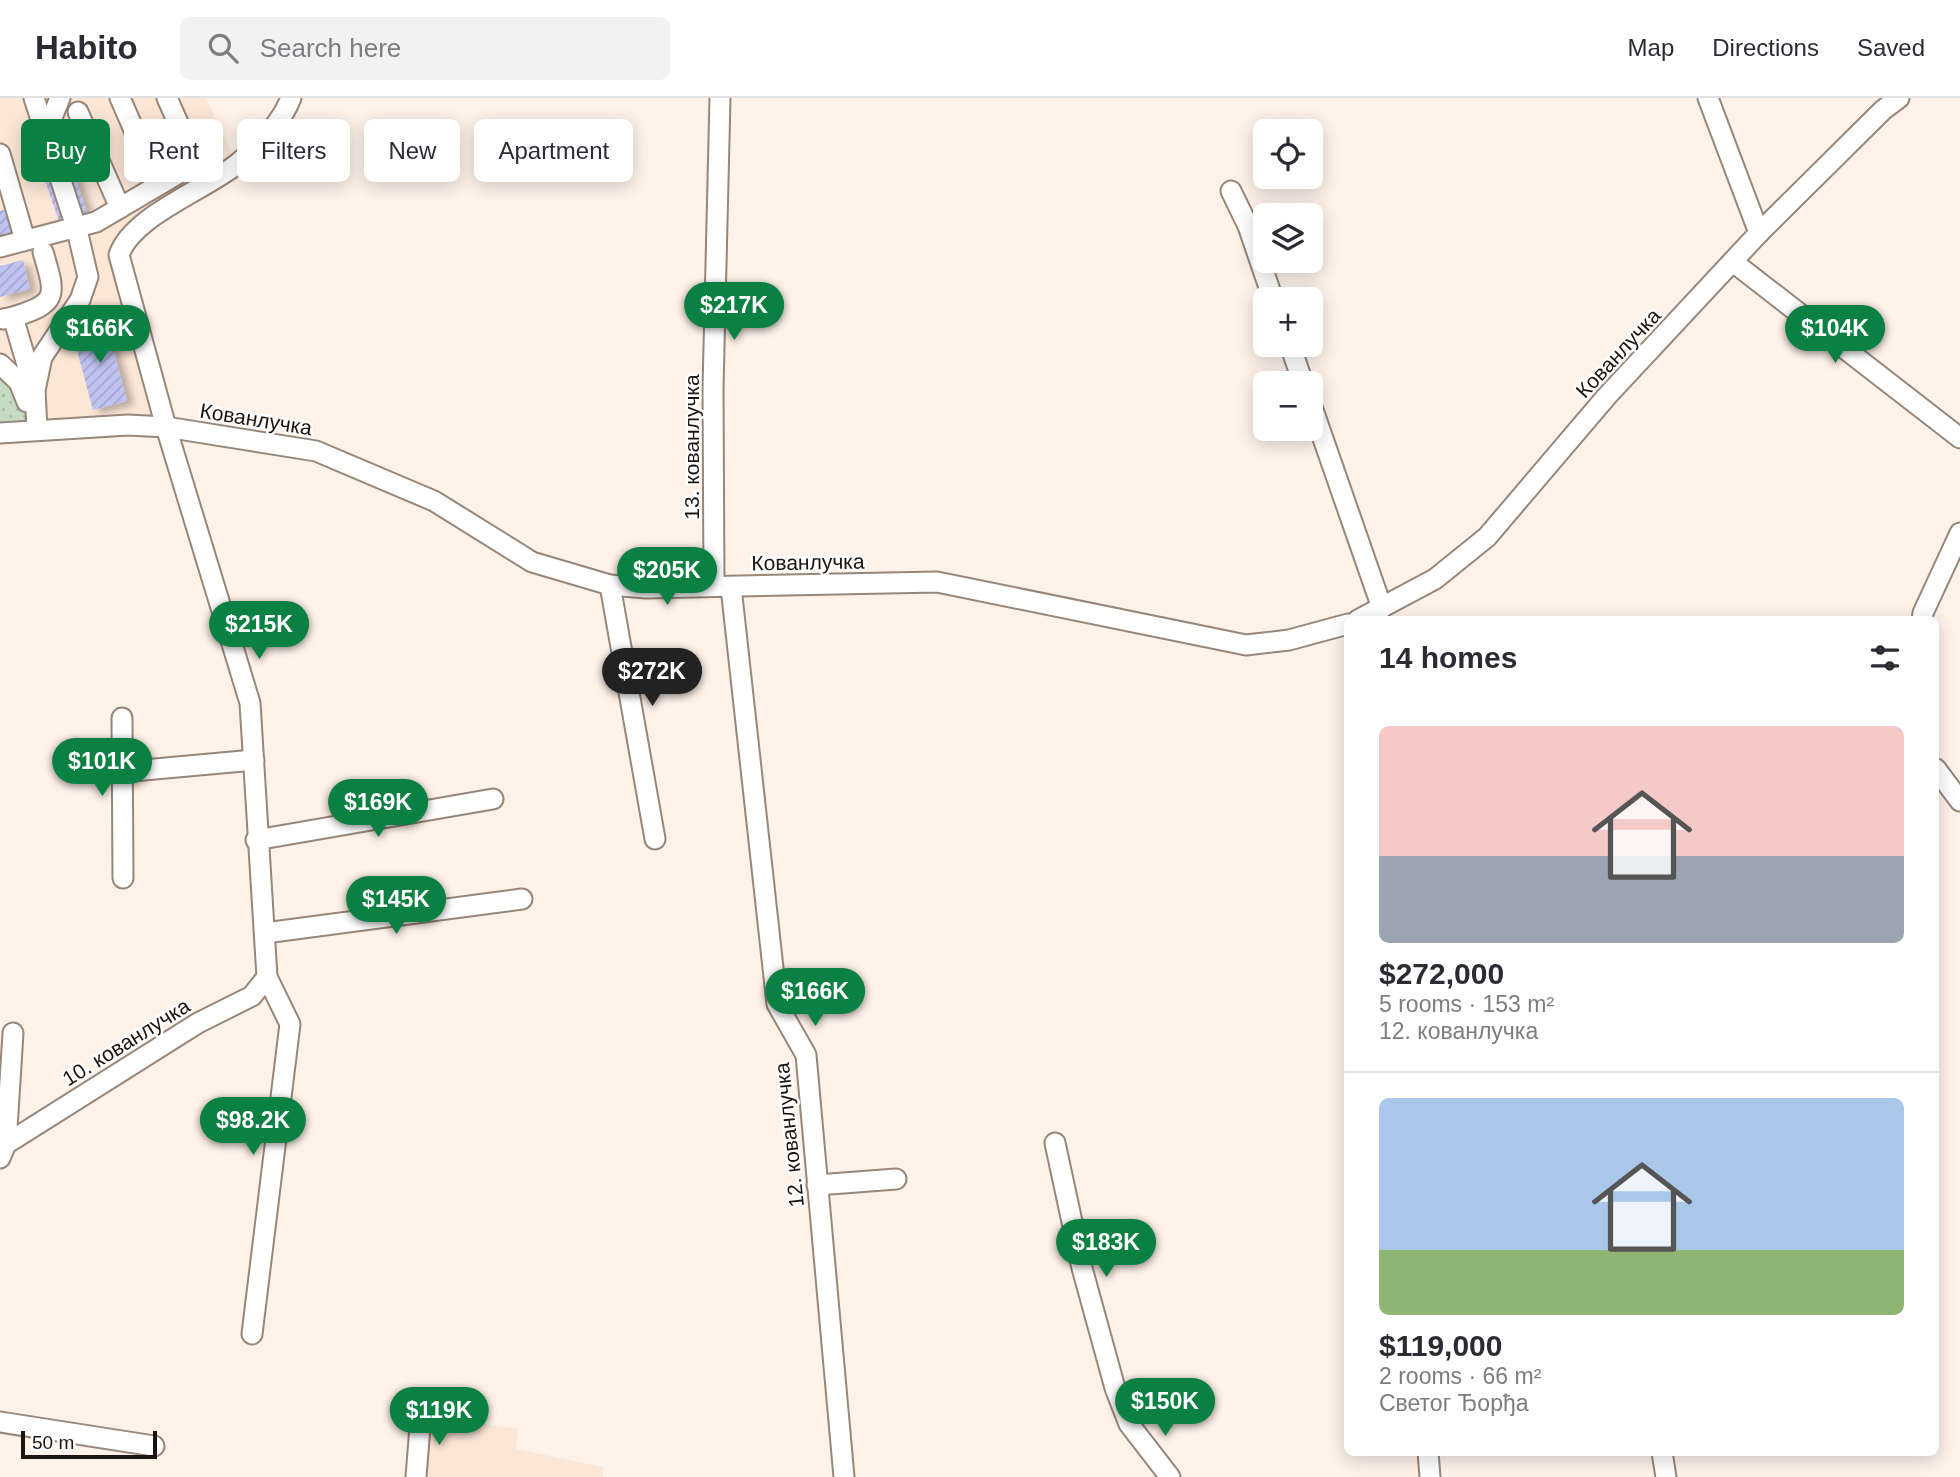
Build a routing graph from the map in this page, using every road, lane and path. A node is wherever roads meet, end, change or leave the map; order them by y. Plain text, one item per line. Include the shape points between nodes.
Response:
1 (34, 98) edge
2 (120, 98) edge
3 (167, 98) edge
4 (291, 98) edge
5 (720, 98) edge
6 (1708, 98) edge
7 (1899, 98) edge
8 (78, 112) dead end
9 (41, 119) edge
10 (0, 154) edge
11 (61, 182) edge
12 (158, 185) junction
13 (1231, 191) dead end
14 (120, 208) junction
15 (74, 223) junction
16 (1759, 233) junction
17 (25, 240) junction
18 (0, 247) edge
19 (43, 252) dead end
20 (1733, 262) junction
21 (1269, 287) edge
22 (6, 318) edge
23 (0, 364) edge
24 (29, 391) junction
25 (166, 427) junction
26 (34, 430) junction
27 (0, 433) edge
28 (1323, 438) edge
29 (1960, 438) edge
30 (1960, 533) edge
31 (610, 585) junction
32 (722, 586) junction
33 (1382, 608) junction
34 (1366, 616) edge
35 (1923, 616) edge
36 (1344, 625) edge
37 (122, 718) dead end
38 (254, 760) junction
39 (122, 772) junction
40 (1939, 773) edge
41 (493, 799) dead end
42 (1960, 801) edge
43 (655, 839) dead end
44 (256, 840) junction
45 (123, 878) dead end
46 (522, 899) dead end
47 (265, 933) junction
48 (267, 977) junction
49 (13, 1033) dead end
50 (1055, 1143) dead end
51 (2, 1147) edge
52 (896, 1179) dead end
53 (817, 1185) junction
54 (252, 1334) dead end
55 (421, 1414) dead end
56 (0, 1422) edge
57 (154, 1446) dead end
58 (1428, 1456) edge
59 (1663, 1456) edge
60 (416, 1477) edge
61 (844, 1477) edge
62 (1170, 1477) edge
63 (1430, 1477) edge
64 (1666, 1477) edge

1 - 9 street
2 - 12 street
3 - 12 street via 196,163
4 - 25 street via 284,116 237,164 124,241 119,255 122,273
5 - 32 street, 13. кованлучка via 713,389
6 - 16 street
7 - 16 street, Кованлучка
8 - 14 street
10 - 17 street
11 - 15 street
12 - 14 street
13 - 21 street
14 - 15 street via 96,222
15 - 17 street
15 - 24 street via 87,264 86,288 42,357
16 - 20 street, Кованлучка
17 - 18 street
19 - 22 street via 52,282 51,299 38,310
20 - 29 street
20 - 33 street, Кованлучка via 1607,396 1487,537 1435,579
22 - 24 street via 20,345
23 - 24 street
24 - 26 street
25 - 26 street, Кованлучка
25 - 31 street, Кованлучка via 316,452 434,501 532,562
25 - 38 street via 250,703
26 - 27 street, Кованлучка
28 - 33 street
30 - 35 street
31 - 32 street, Кованлучка
31 - 43 street
32 - 36 street, Кованлучка via 937,582 1246,645 1289,640
32 - 53 street, 12. кованлучка via 777,1004 806,1055
33 - 34 street, Кованлучка
37 - 39 street
38 - 39 street
38 - 44 street
39 - 45 street
40 - 42 street
41 - 44 street
44 - 47 street
46 - 47 street
47 - 48 street
48 - 51 street, 10. кованлучка via 252,996 198,1023
48 - 54 street via 290,1024
49 - 51 street
50 - 62 street via 1082,1268 1115,1388 1129,1424
52 - 53 street
53 - 61 street, 12. кованлучка
55 - 60 street
56 - 57 street
58 - 63 street
59 - 64 street

